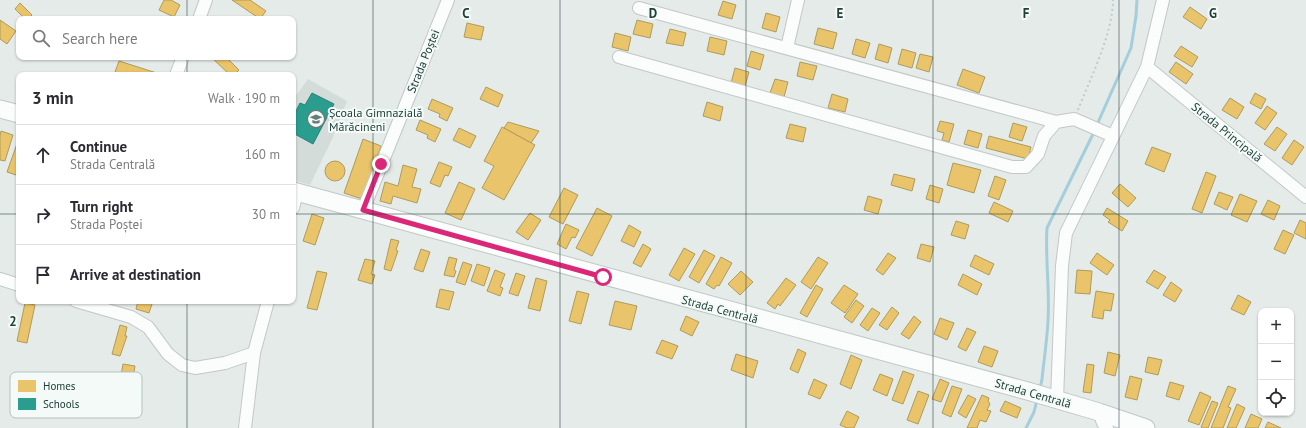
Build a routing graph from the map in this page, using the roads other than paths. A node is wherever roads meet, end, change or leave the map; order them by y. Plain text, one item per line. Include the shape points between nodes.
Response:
1 (206, 0) edge
2 (448, 0) edge
3 (798, 0) edge
4 (1164, 0) edge
5 (639, 8) dead end
6 (200, 16) edge
7 (787, 48) junction
8 (620, 57) dead end
9 (182, 60) edge
10 (1147, 67) junction
11 (177, 72) edge
12 (0, 109) edge
13 (16, 113) edge
14 (1056, 122) junction
15 (1113, 136) junction
16 (1306, 196) edge
17 (296, 197) edge
18 (363, 210) junction
19 (0, 279) edge
20 (16, 284) edge
21 (86, 304) edge
22 (267, 304) edge
23 (254, 352) junction
24 (1045, 396) junction
25 (1099, 412) junction
26 (245, 428) edge
27 (1107, 428) edge
28 (1146, 428) edge

1 - 6 street
2 - 18 street, Strada Poștei
3 - 7 street
4 - 10 street
5 - 7 street
7 - 14 street
8 - 14 street via 1012,166 1026,166 1038,154 1044,136
9 - 11 street
10 - 15 street
10 - 16 street, Strada Principală
12 - 13 main road
14 - 15 street via 1074,119
15 - 24 street via 1066,233
17 - 18 main road, Strada Centrală
18 - 24 main road, Strada Centrală
19 - 20 street
21 - 23 street via 131,317 148,327 168,354 182,365 195,368 225,363
22 - 23 street
23 - 26 street
24 - 25 main road, Strada Centrală
25 - 27 street
25 - 28 main road, Strada Centrală

